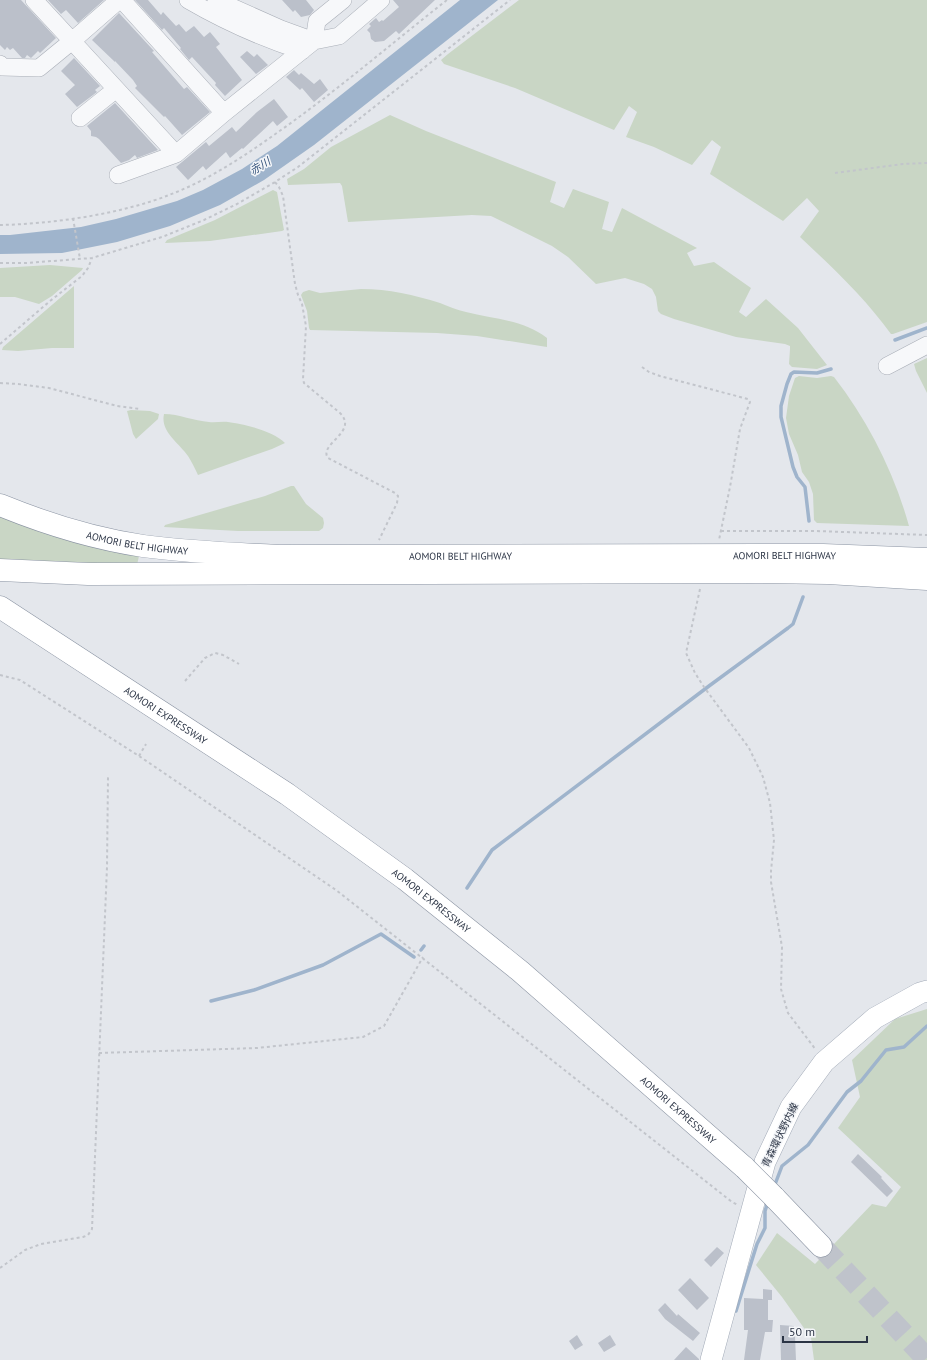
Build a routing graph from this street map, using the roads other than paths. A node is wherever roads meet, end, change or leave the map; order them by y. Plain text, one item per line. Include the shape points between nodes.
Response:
1 (34, 0) edge
2 (120, 0) edge
3 (188, 0) edge
4 (217, 0) edge
5 (343, 0) edge
6 (381, 0) edge
7 (72, 41) junction
8 (308, 46) junction
9 (0, 64) edge
10 (115, 90) junction
11 (224, 113) junction
12 (80, 118) dead end
13 (176, 154) junction
14 (118, 175) dead end
15 (927, 346) edge
16 (887, 366) dead end
17 (0, 505) edge
18 (927, 558) edge
19 (709, 563) junction
20 (0, 570) edge
21 (927, 579) edge
22 (0, 607) edge
23 (927, 990) edge
24 (821, 1246) tunnel mouth
25 (711, 1360) edge

1 - 7 street
2 - 7 street
2 - 11 street
3 - 8 street via 273,42
4 - 8 street via 281,29
5 - 8 street via 317,21
6 - 8 street via 339,36
7 - 9 street via 39,68
7 - 10 street
8 - 11 street
10 - 12 street
10 - 13 street
11 - 13 street
13 - 14 street
15 - 16 street
17 - 19 highway, AOMORI BELT HIGHWAY via 55,525 141,545 184,551 279,556
18 - 19 highway, AOMORI BELT HIGHWAY via 823,555
19 - 20 highway, AOMORI BELT HIGHWAY via 88,574
19 - 21 highway, AOMORI BELT HIGHWAY
22 - 24 highway, AOMORI EXPRESSWAY, bridge via 287,794 405,879 520,971 745,1168
23 - 25 main road, 青森環状野内線 via 875,1018 824,1062 791,1107 765,1162

